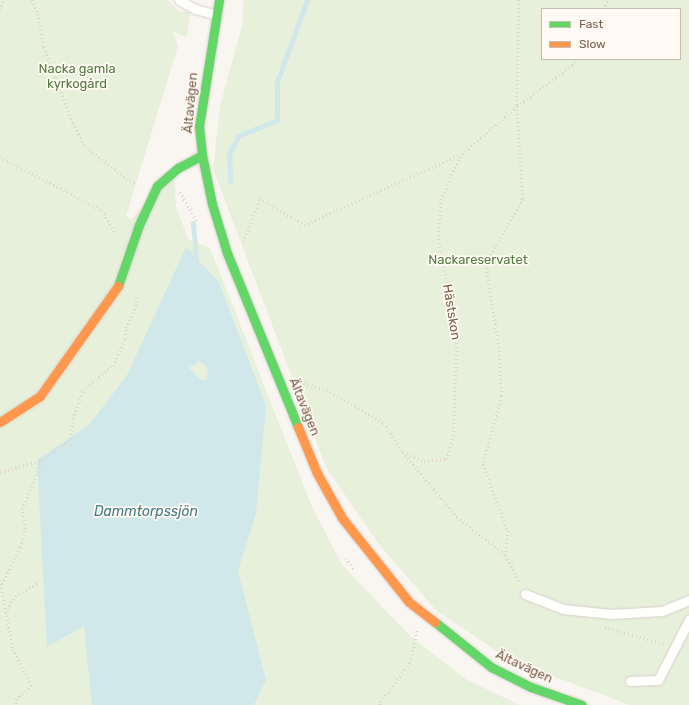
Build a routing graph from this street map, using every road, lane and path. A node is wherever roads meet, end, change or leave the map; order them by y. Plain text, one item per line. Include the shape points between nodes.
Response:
1 (3, 0) edge
2 (32, 0) edge
3 (179, 0) edge
4 (219, 0) edge
5 (518, 0) edge
6 (0, 10) edge
7 (217, 15) junction
8 (575, 60) edge
9 (517, 106) junction
10 (462, 154) junction
11 (202, 155) junction
12 (0, 157) edge
13 (156, 186) junction
14 (117, 236) dead end
15 (227, 253) junction
16 (136, 292) dead end
17 (296, 380) dead end
18 (0, 422) edge
19 (403, 452) junction
20 (42, 460) junction
21 (0, 472) edge
22 (506, 555) junction
23 (0, 580) edge
24 (38, 583) dead end
25 (2, 584) junction
26 (525, 594) joint
27 (689, 600) edge
28 (5, 614) junction
29 (689, 620) edge
30 (417, 631) dead end
31 (630, 681) dead end
32 (16, 705) edge
33 (380, 705) edge
34 (582, 705) edge

1 - 6 path
2 - 13 path via 38,14 44,47 73,123 86,147 130,181
3 - 7 lane via 195,9
4 - 7 main road, Ältavägen
5 - 9 path
7 - 11 main road, Ältavägen via 199,126
8 - 9 path, Hästskon
9 - 10 path, Hästskon
9 - 22 path via 523,199 486,264 502,396 483,464 508,531
10 - 15 path via 304,225 260,198 240,250
10 - 19 path, Hästskon via 441,200 438,240 457,334 453,436 446,459 424,461
11 - 13 main road via 178,168
11 - 15 main road, Ältavägen via 212,204
12 - 14 path via 102,210
13 - 18 main road via 139,224 118,284 40,396
15 - 34 main road, Ältavägen via 317,473 342,518 377,565 410,602 492,667 531,687
16 - 20 path via 136,306 113,366 83,390 74,415 70,439
17 - 19 path via 327,390 384,423
19 - 22 path via 457,517
20 - 21 path
20 - 25 path via 22,509 25,529 20,548
22 - 26 path
23 - 25 path
24 - 28 path via 15,596
25 - 28 path
26 - 27 lane via 563,609 611,614 662,611
28 - 32 path via 13,649 32,686 17,698
29 - 31 lane via 658,680
30 - 33 path via 410,663

